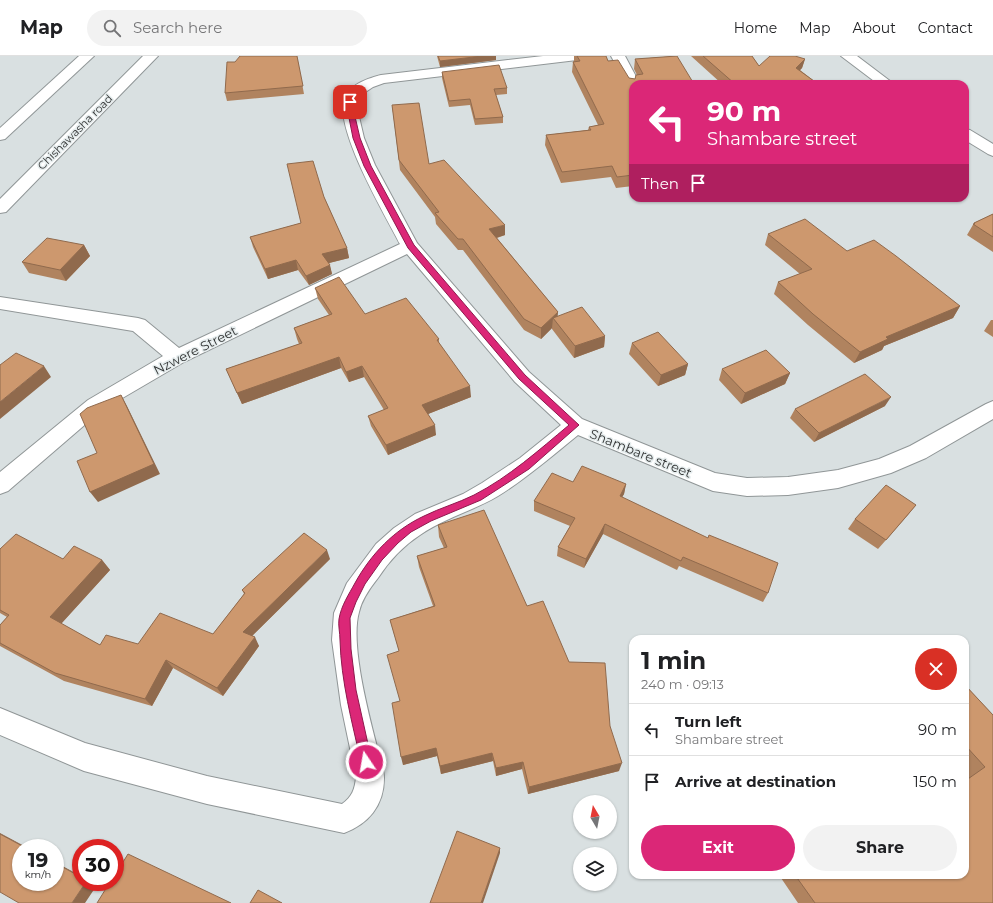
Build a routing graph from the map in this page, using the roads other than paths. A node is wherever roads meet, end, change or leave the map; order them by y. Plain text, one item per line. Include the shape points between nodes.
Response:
1 (87, 56) edge
2 (151, 56) edge
3 (577, 56) edge
4 (618, 56) edge
5 (848, 56) edge
6 (532, 58) edge
7 (631, 80) edge
8 (881, 80) edge
9 (969, 135) edge
10 (0, 136) edge
11 (993, 150) edge
12 (0, 208) edge
13 (410, 246) junction
14 (0, 303) edge
15 (177, 357) junction
16 (993, 409) edge
17 (575, 425) junction
18 (0, 485) edge
19 (0, 721) edge

1 - 10 street
2 - 12 street, Chishawasha road
3 - 6 street, Shambare street
4 - 7 street
5 - 8 street
6 - 13 street, Shambare street via 389,78 368,84 352,97 350,108 356,138 367,166
9 - 11 street
13 - 15 street, Nzwere Street
13 - 17 street, Shambare street via 522,377
14 - 15 street via 138,325
15 - 18 street, Nzwere Street via 95,405
16 - 17 street, Shambare street via 918,452 883,467 838,479 788,486 747,487 712,482
17 - 19 street via 525,467 477,497 408,529 378,557 351,600 345,618 345,649 370,777 366,796 360,808 350,817 344,819 207,790 84,758

